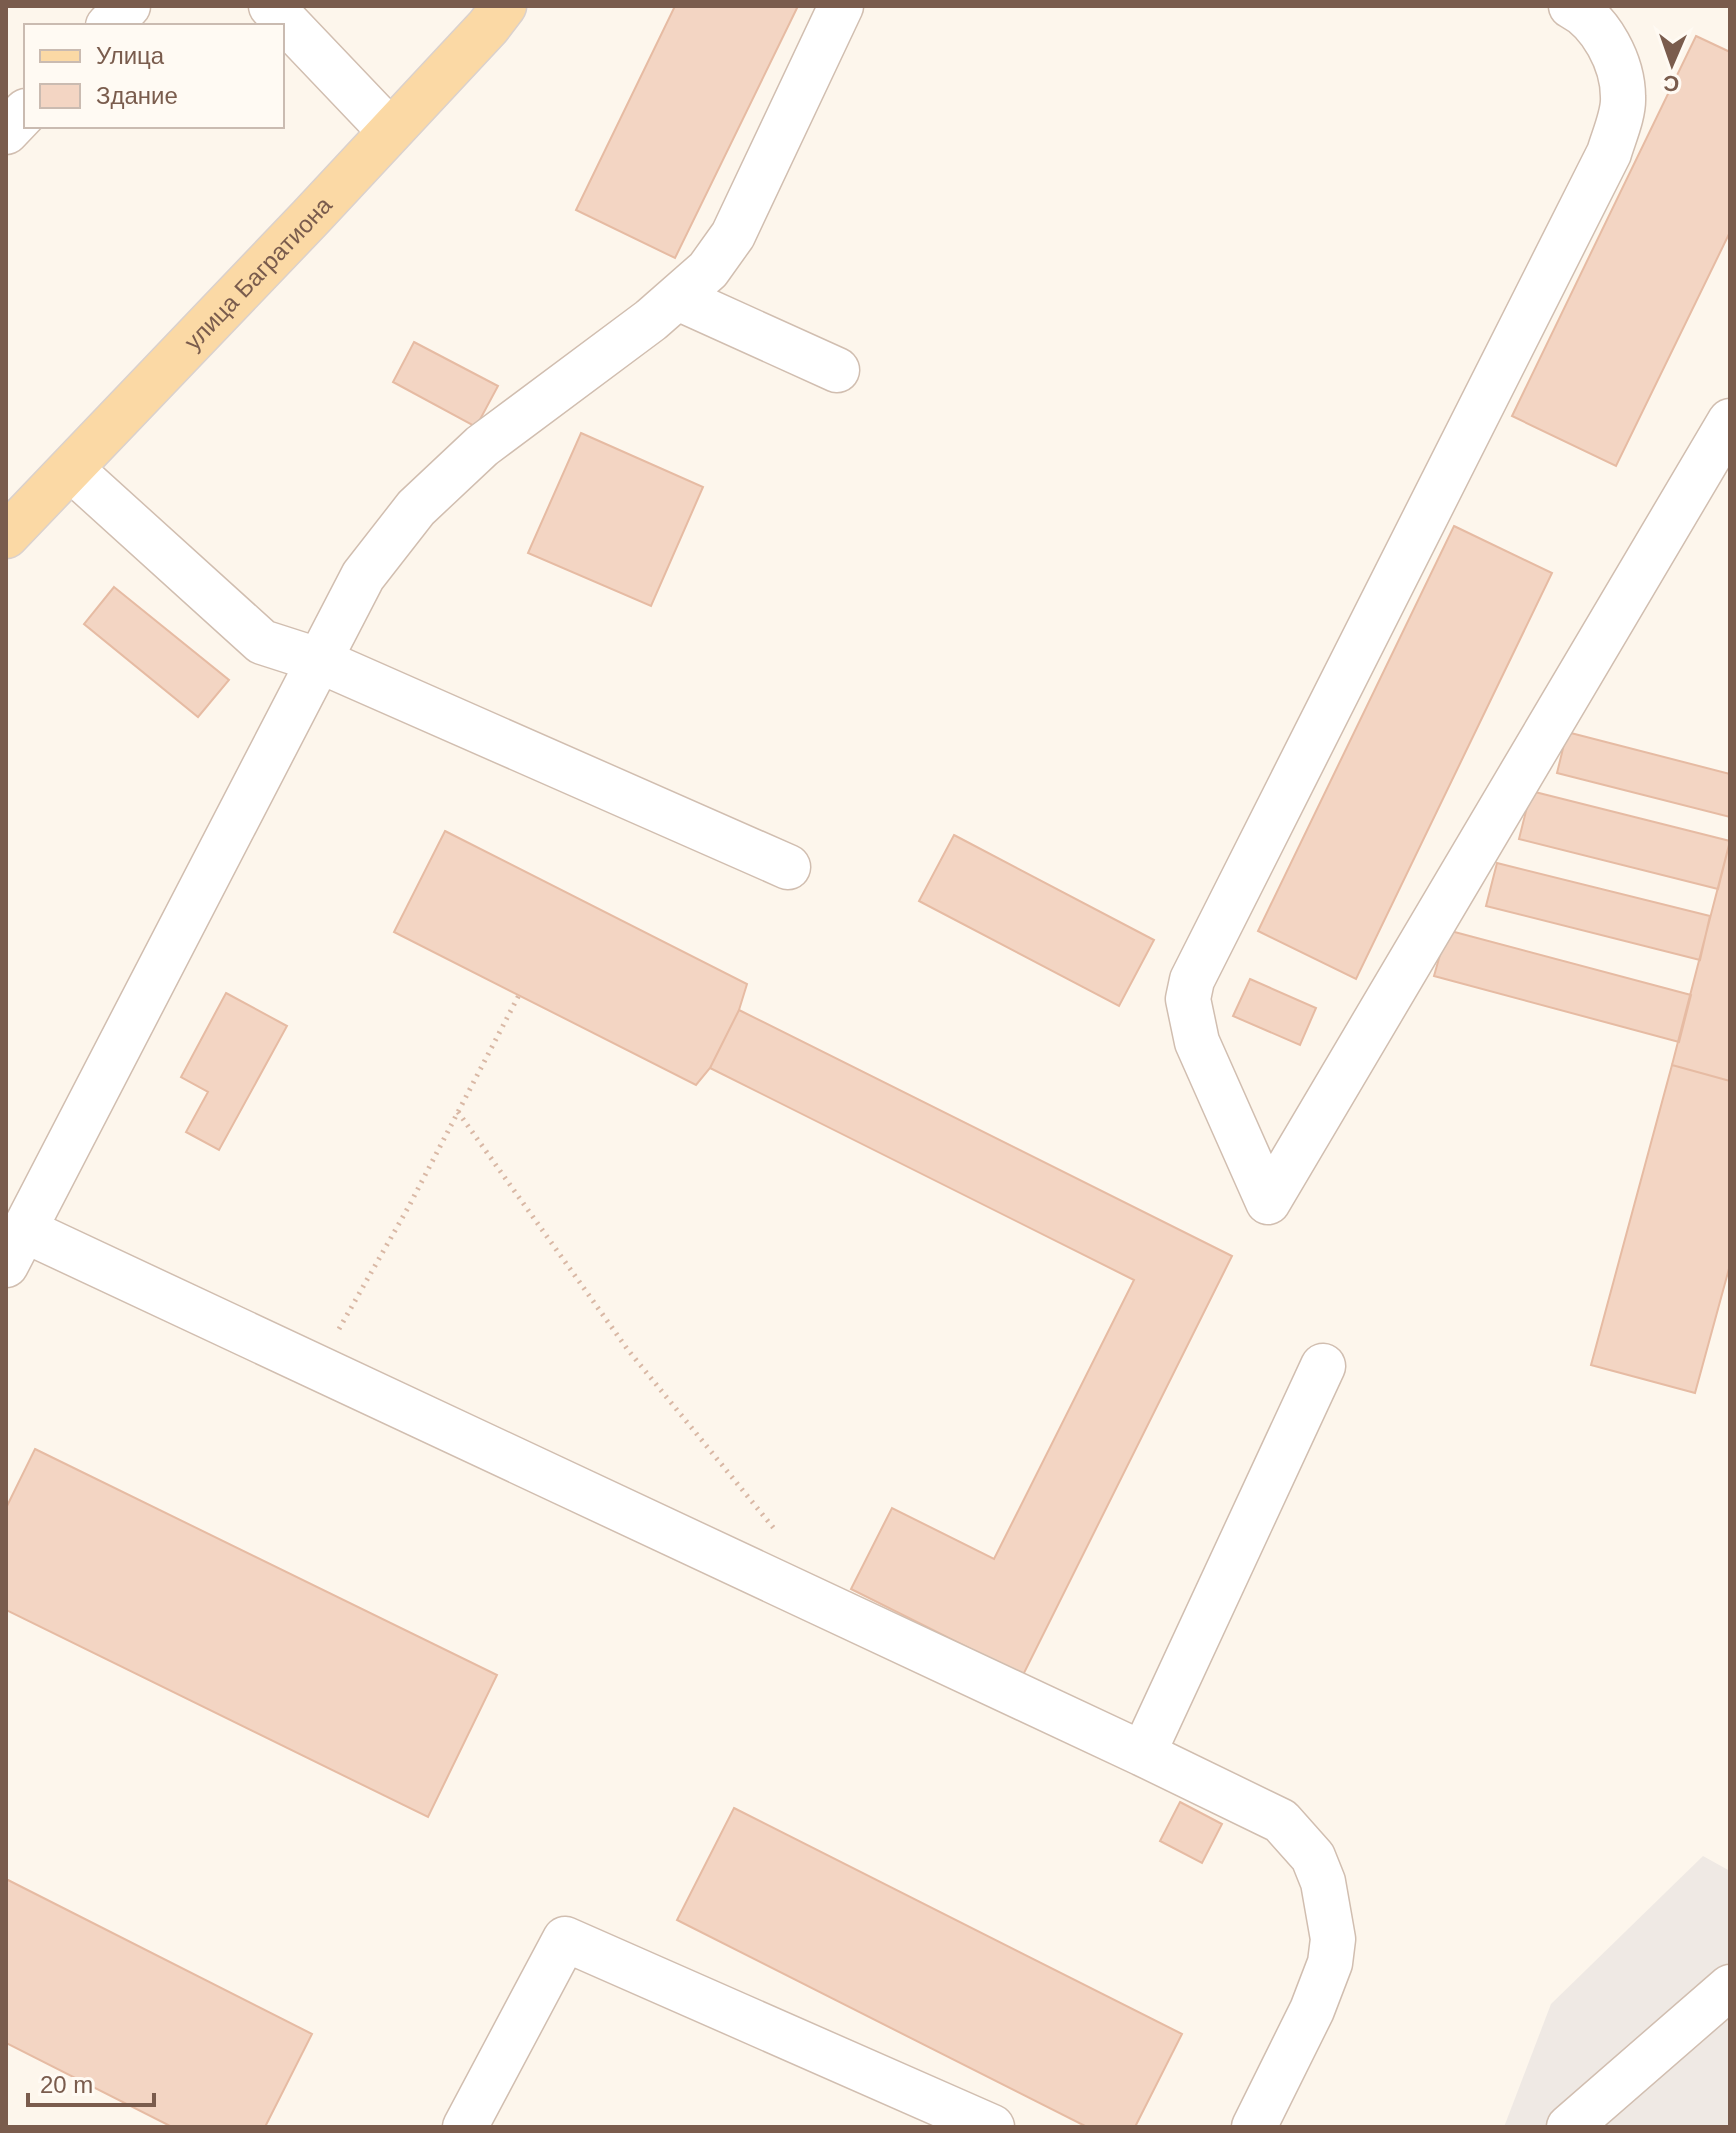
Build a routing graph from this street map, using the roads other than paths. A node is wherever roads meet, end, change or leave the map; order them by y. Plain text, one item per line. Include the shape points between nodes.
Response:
1 (128, 6) edge
2 (271, 6) edge
3 (504, 6) edge
4 (841, 6) edge
5 (1589, 7) edge
6 (110, 24) edge
7 (24, 113) edge
8 (390, 131) junction
9 (6, 132) edge
10 (678, 298) junction
11 (837, 370) dead end
12 (1730, 421) edge
13 (71, 469) junction
14 (6, 536) edge
15 (318, 660) junction
16 (788, 867) dead end
17 (15, 1248) edge
18 (1323, 1366) dead end
19 (1143, 1754) junction
20 (1730, 1987) edge
21 (465, 2127) edge
22 (992, 2127) edge
23 (1254, 2127) edge
24 (1569, 2127) edge

1 - 6 lane
2 - 8 lane
3 - 8 main road, улица Багратиона
4 - 10 lane via 733,235 708,270
5 - 12 lane via 1618,65 1624,98 1609,153 1192,980 1188,999 1197,1042 1268,1202
7 - 9 lane
8 - 13 main road, улица Багратиона
10 - 11 lane
10 - 15 lane via 482,446 416,508 363,576
13 - 14 main road, улица Багратиона
13 - 15 lane via 262,642
15 - 16 lane
15 - 17 lane
17 - 19 lane via 317,1368
18 - 19 lane
19 - 23 lane via 1281,1821 1313,1857 1323,1882 1333,1939 1330,1963
20 - 24 lane
21 - 22 lane via 565,1939

